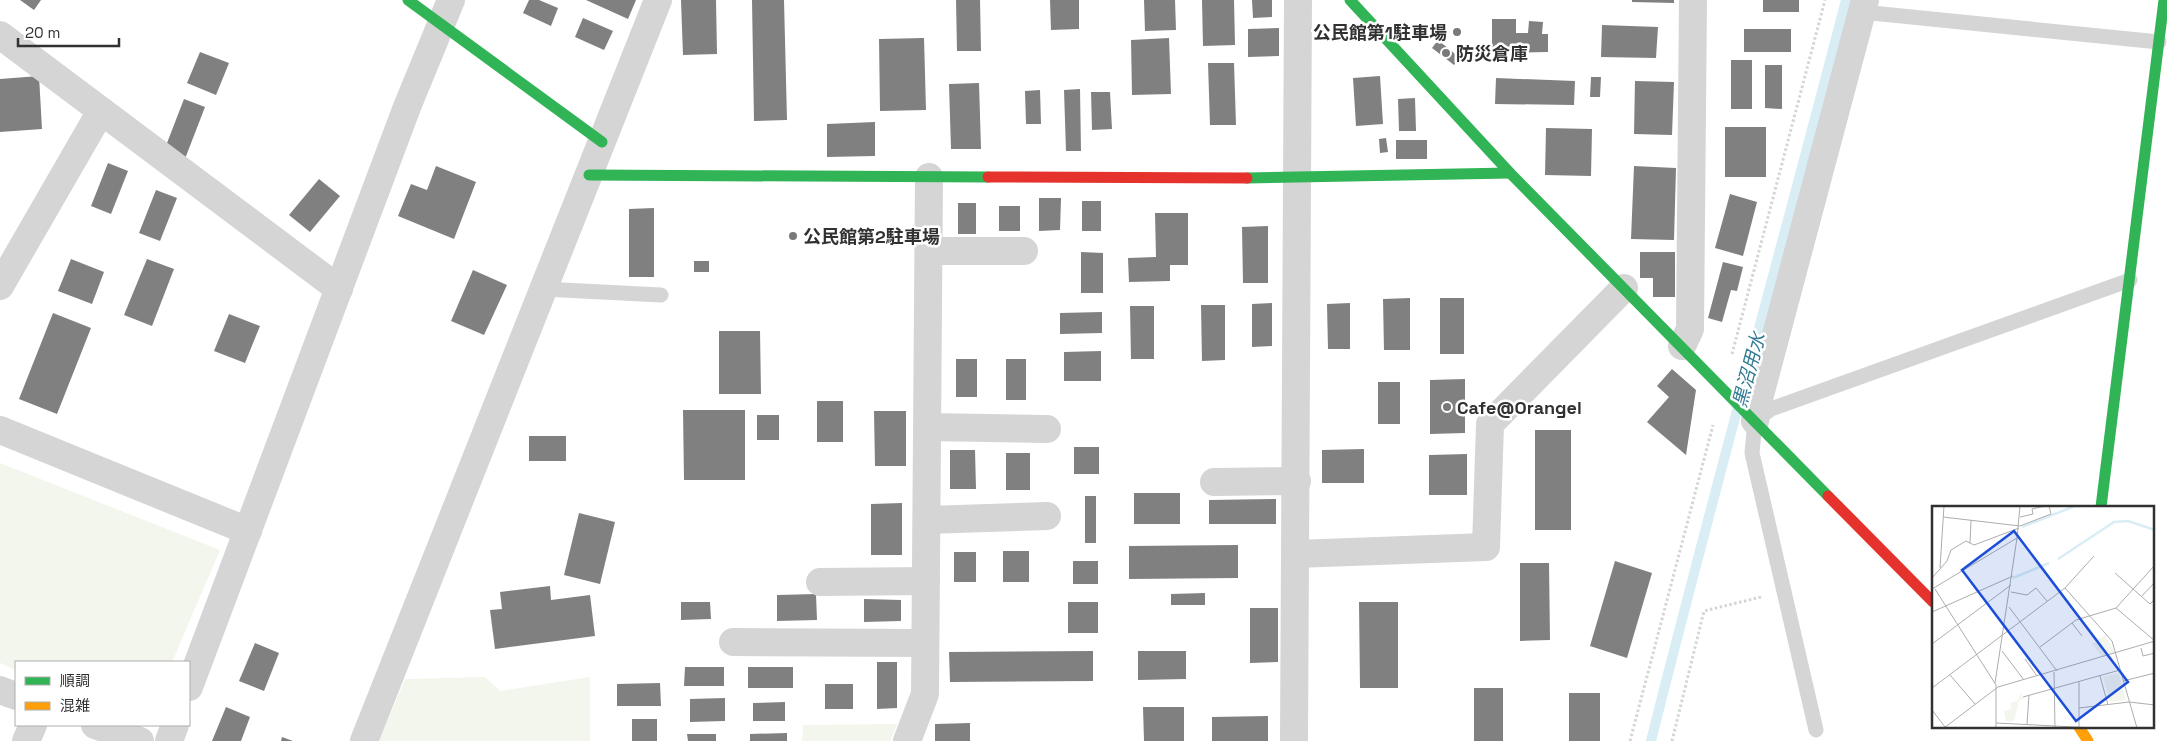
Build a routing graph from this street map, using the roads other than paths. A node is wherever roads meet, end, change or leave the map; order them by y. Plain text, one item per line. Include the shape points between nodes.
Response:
1 (408, 0) edge
2 (658, 0) edge
3 (1298, 0) edge
4 (1350, 0) edge
5 (1693, 0) edge
6 (2164, 0) edge
7 (1864, 6) edge
8 (446, 12) edge
9 (0, 35) edge
10 (2159, 42) junction
11 (101, 111) junction
12 (602, 142) junction
13 (1510, 173) junction
14 (589, 174) junction
15 (929, 177) junction
16 (1298, 178) junction
17 (1024, 250) dead end
18 (929, 252) junction
19 (2130, 280) junction
20 (0, 286) edge
21 (1624, 288) junction
22 (339, 289) junction
23 (543, 289) junction
24 (661, 295) dead end
25 (1682, 346) junction
26 (1750, 416) junction
27 (927, 427) junction
28 (1047, 429) dead end
29 (0, 430) edge
30 (1297, 481) junction
31 (1214, 482) dead end
32 (2102, 506) edge
33 (1047, 516) dead end
34 (927, 520) junction
35 (248, 531) junction
36 (1296, 554) junction
37 (926, 580) junction
38 (820, 582) dead end
39 (1932, 601) edge
40 (733, 642) dead end
41 (926, 643) junction
42 (190, 684) edge
43 (0, 690) edge
44 (15, 696) edge
45 (33, 726) edge
46 (98, 726) edge
47 (175, 726) edge
48 (2080, 728) edge
49 (1816, 730) dead end
50 (26, 741) edge
51 (140, 741) edge
52 (168, 741) edge
53 (364, 741) edge
54 (907, 741) edge
55 (1294, 741) edge
56 (2088, 741) edge

1 - 8 street
2 - 12 street
3 - 16 street
4 - 13 street
5 - 25 street via 1690,329
6 - 10 street
7 - 10 lane
7 - 26 street via 1760,394
8 - 12 street
8 - 22 street
9 - 11 street
10 - 19 street
11 - 20 street
11 - 22 street
12 - 14 street
13 - 16 street
13 - 21 street
14 - 15 street
14 - 23 street
15 - 16 street
15 - 18 street
16 - 30 street
17 - 18 street
18 - 27 street
19 - 26 lane
19 - 32 street
21 - 25 street
21 - 36 street via 1490,424 1486,547
22 - 35 street
23 - 24 lane
23 - 53 street
25 - 26 street
26 - 39 street
26 - 49 lane via 1752,453
27 - 28 street
27 - 34 street
29 - 35 street
30 - 31 street
30 - 36 street
33 - 34 street
34 - 37 street
35 - 42 street
36 - 55 street
37 - 38 street
37 - 41 street
40 - 41 street
41 - 54 street via 925,694
43 - 44 street
45 - 50 street
46 - 51 street
47 - 52 street
48 - 56 street

